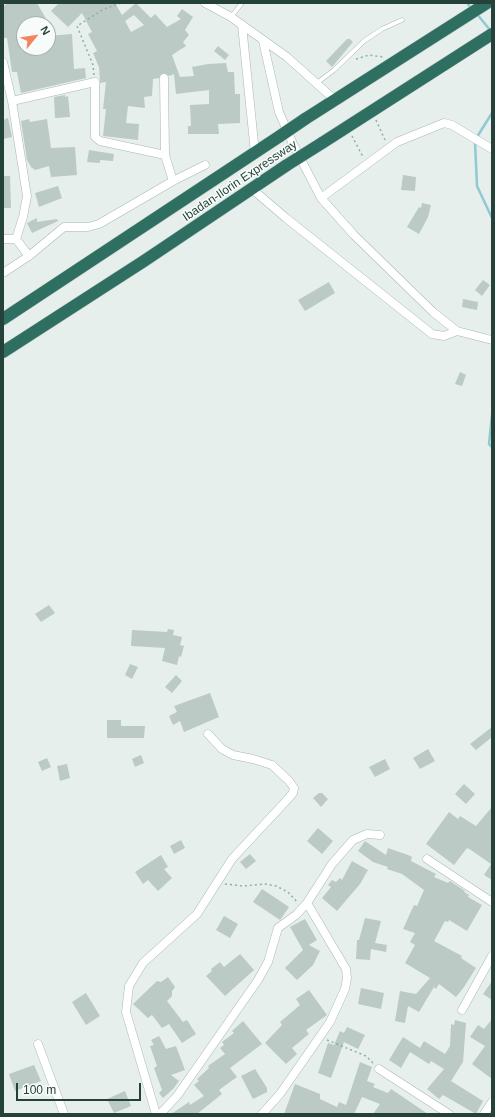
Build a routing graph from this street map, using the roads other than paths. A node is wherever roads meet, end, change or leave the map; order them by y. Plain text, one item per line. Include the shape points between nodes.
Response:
1 (205, 3) edge
2 (242, 3) edge
3 (487, 3) edge
4 (231, 17) junction
5 (402, 20) dead end
6 (242, 25) junction
7 (492, 34) edge
8 (263, 40) junction
9 (3, 62) edge
10 (164, 78) dead end
11 (317, 83) junction
12 (12, 100) junction
13 (336, 101) junction
14 (492, 149) edge
15 (255, 153) junction
16 (165, 155) junction
17 (206, 165) dead end
18 (173, 181) junction
19 (252, 189) junction
20 (321, 198) junction
21 (3, 239) edge
22 (16, 239) junction
23 (29, 256) junction
24 (3, 273) edge
25 (3, 319) edge
26 (457, 331) junction
27 (492, 340) edge
28 (3, 352) edge
29 (208, 734) dead end
30 (380, 835) dead end
31 (428, 858) dead end
32 (492, 902) edge
33 (304, 905) junction
34 (492, 956) edge
35 (462, 1010) dead end
36 (38, 1044) dead end
37 (379, 1069) road end
38 (492, 1102) edge
39 (64, 1114) edge
40 (156, 1114) edge
41 (160, 1114) edge
42 (262, 1114) edge
43 (450, 1114) edge
44 (484, 1114) edge

1 - 4 street
2 - 4 lane
3 - 13 highway, Ibadan-Ilorin Expressway
4 - 6 street
5 - 11 lane via 364,41
6 - 8 street
6 - 15 street
7 - 19 highway, Ibadan-Ilorin Expressway, bridge
8 - 11 street
8 - 20 street via 279,112
9 - 12 street
10 - 16 street
11 - 13 street
12 - 16 street via 95,82 95,137 100,141
12 - 22 street via 27,196
13 - 15 highway, Ibadan-Ilorin Expressway, bridge
14 - 20 street via 452,124 444,123 397,142
15 - 25 highway, Ibadan-Ilorin Expressway
16 - 18 street
17 - 18 street
18 - 23 street via 99,224 88,227 64,227
19 - 26 street via 432,334 444,336
19 - 28 highway, Ibadan-Ilorin Expressway
20 - 26 street via 354,235 421,301
21 - 22 street
22 - 23 street
23 - 24 street
26 - 27 street
29 - 40 street via 222,749 233,755 272,766 294,788 293,793 232,860 198,914 143,963 129,986 126,1012
30 - 33 street via 367,834 353,840 332,864
31 - 32 street
33 - 41 street via 278,928 268,962 258,980 177,1096
33 - 42 street via 346,969 346,989 320,1037 280,1094
34 - 35 street
36 - 39 street
37 - 43 street
38 - 44 street

